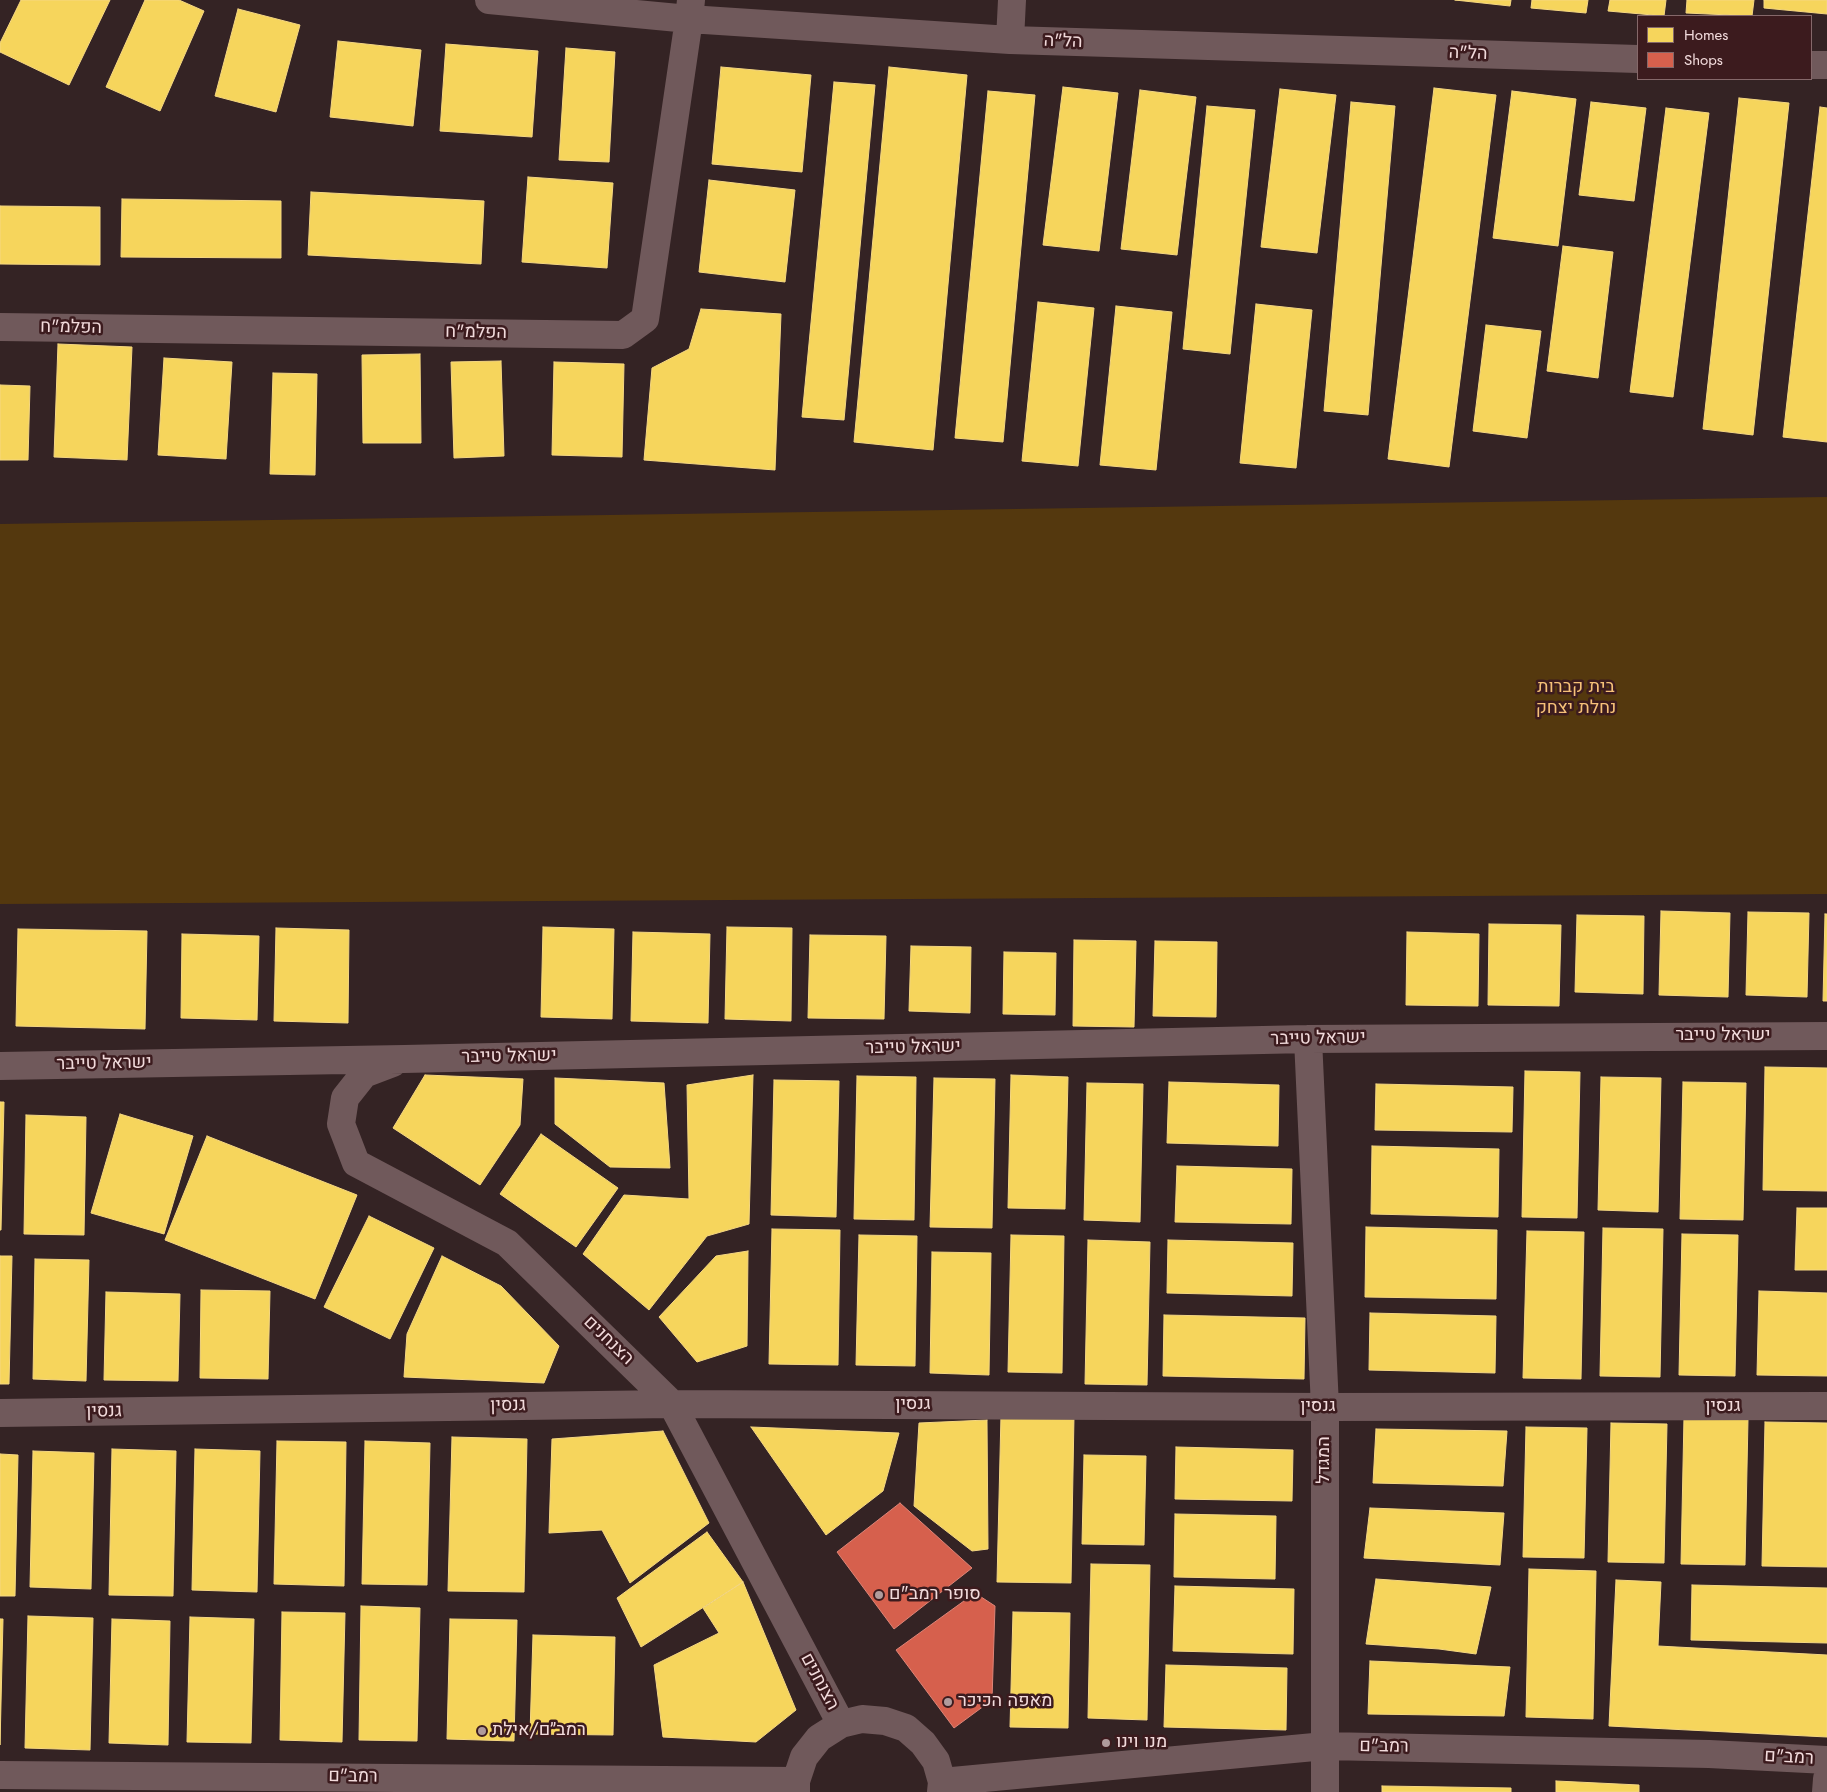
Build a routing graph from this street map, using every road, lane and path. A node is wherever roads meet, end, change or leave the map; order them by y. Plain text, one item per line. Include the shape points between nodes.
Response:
1 (489, 0) edge
2 (1012, 0) edge
3 (690, 10) edge
4 (1010, 40) junction
5 (1637, 59) edge
6 (1812, 65) edge
7 (1827, 65) edge
8 (0, 327) edge
9 (1827, 1036) edge
10 (1308, 1039) junction
11 (404, 1059) junction
12 (0, 1066) edge
13 (672, 1404) junction
14 (1827, 1406) edge
15 (1325, 1407) junction
16 (0, 1413) edge
17 (841, 1724) junction
18 (1325, 1746) junction
19 (1827, 1760) edge
20 (0, 1775) edge
21 (1827, 1779) edge
22 (221, 1784) edge
23 (796, 1786) edge
24 (942, 1787) edge
25 (1325, 1792) edge
26 (1826, 1792) edge

1 - 3 street, הל"ה
2 - 4 street
3 - 4 street, הל"ה
3 - 8 street, הפלמ"ח via 645,319 623,335
4 - 5 street, הל"ה
6 - 7 street
9 - 10 street, ישראל טייבר
10 - 11 street, ישראל טייבר
10 - 15 street, המגדל
11 - 12 street, ישראל טייבר
11 - 13 street, הצנחנים via 364,1074 345,1098 341,1124 356,1164 507,1243
13 - 15 street, גנסין
13 - 16 street, גנסין
13 - 17 street, הצנחנים
14 - 15 street, גנסין
15 - 18 street, המגדל
17 - 23 street, רמב"ם via 819,1738 804,1757
17 - 24 street, רמב"ם via 862,1718 885,1720 906,1728 923,1742 936,1761
18 - 19 street, רמב"ם via 1709,1754
18 - 24 street, רמב"ם
18 - 25 street, המגדל
20 - 22 street, רמב"ם
21 - 26 street
22 - 23 street, רמב"ם

